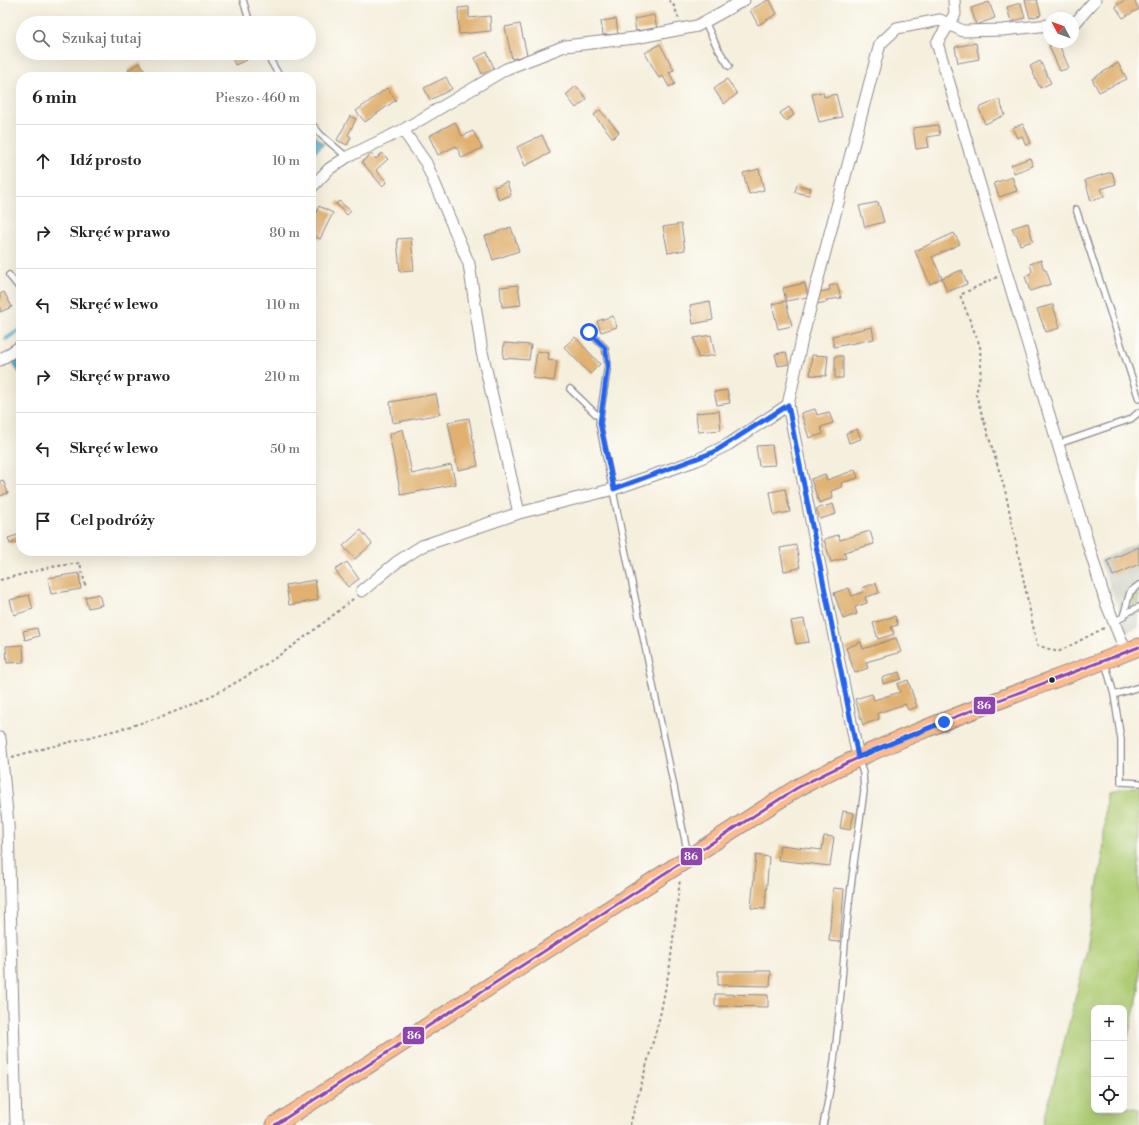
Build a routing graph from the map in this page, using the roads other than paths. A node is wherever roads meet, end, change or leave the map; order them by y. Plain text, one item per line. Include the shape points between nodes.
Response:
1 (243, 0) edge
2 (744, 0) edge
3 (954, 0) edge
4 (1095, 0) edge
5 (248, 16) edge
6 (1079, 19) edge
7 (704, 22) junction
8 (948, 24) junction
9 (1043, 26) edge
10 (270, 60) edge
11 (729, 66) dead end
12 (277, 72) edge
13 (316, 129) edge
14 (403, 130) junction
15 (347, 157) junction
16 (316, 183) edge
17 (1076, 209) dead end
18 (9, 275) dead end
19 (16, 284) edge
20 (589, 332) dead end
21 (16, 349) edge
22 (0, 360) edge
23 (570, 389) dead end
24 (1139, 399) edge
25 (788, 405) junction
26 (1139, 412) edge
27 (600, 418) junction
28 (1058, 444) junction
29 (614, 489) junction
30 (518, 513) junction
31 (1139, 585) edge
32 (362, 591) road end
33 (1139, 607) edge
34 (1124, 614) junction
35 (1114, 622) junction
36 (1133, 649) edge
37 (1105, 660) junction
38 (1139, 687) edge
39 (1114, 696) junction
40 (0, 738) edge
41 (858, 757) junction
42 (2, 760) edge
43 (1139, 783) edge
44 (689, 857) junction
45 (16, 1125) edge
46 (275, 1125) edge
47 (824, 1125) edge

1 - 5 lane
2 - 7 street
3 - 8 street via 955,14
4 - 6 street
7 - 11 lane
7 - 14 street via 697,26 635,38 564,46 506,70
8 - 9 street via 963,31
8 - 25 street via 940,20 897,28 880,44 802,339
8 - 28 street via 937,44
10 - 12 lane
13 - 15 lane
14 - 15 street
14 - 30 street via 426,163 469,264 482,352
15 - 16 street
17 - 24 lane
18 - 19 lane
20 - 27 lane via 605,348 608,364
21 - 22 street
23 - 27 lane
25 - 29 street via 714,452
25 - 41 street
26 - 28 lane via 1131,419
27 - 29 lane
28 - 35 street
29 - 30 street
29 - 44 lane
30 - 32 street via 422,546 397,562
31 - 34 lane via 1130,592
33 - 34 lane
34 - 35 lane via 1121,619
35 - 36 street
36 - 37 main road
37 - 39 lane
37 - 41 main road
38 - 39 lane
39 - 43 lane via 1121,740 1121,782
40 - 42 street
41 - 44 main road via 797,788
41 - 47 lane via 863,773 864,791 847,922 839,1026
42 - 45 street via 12,911
44 - 46 main road

